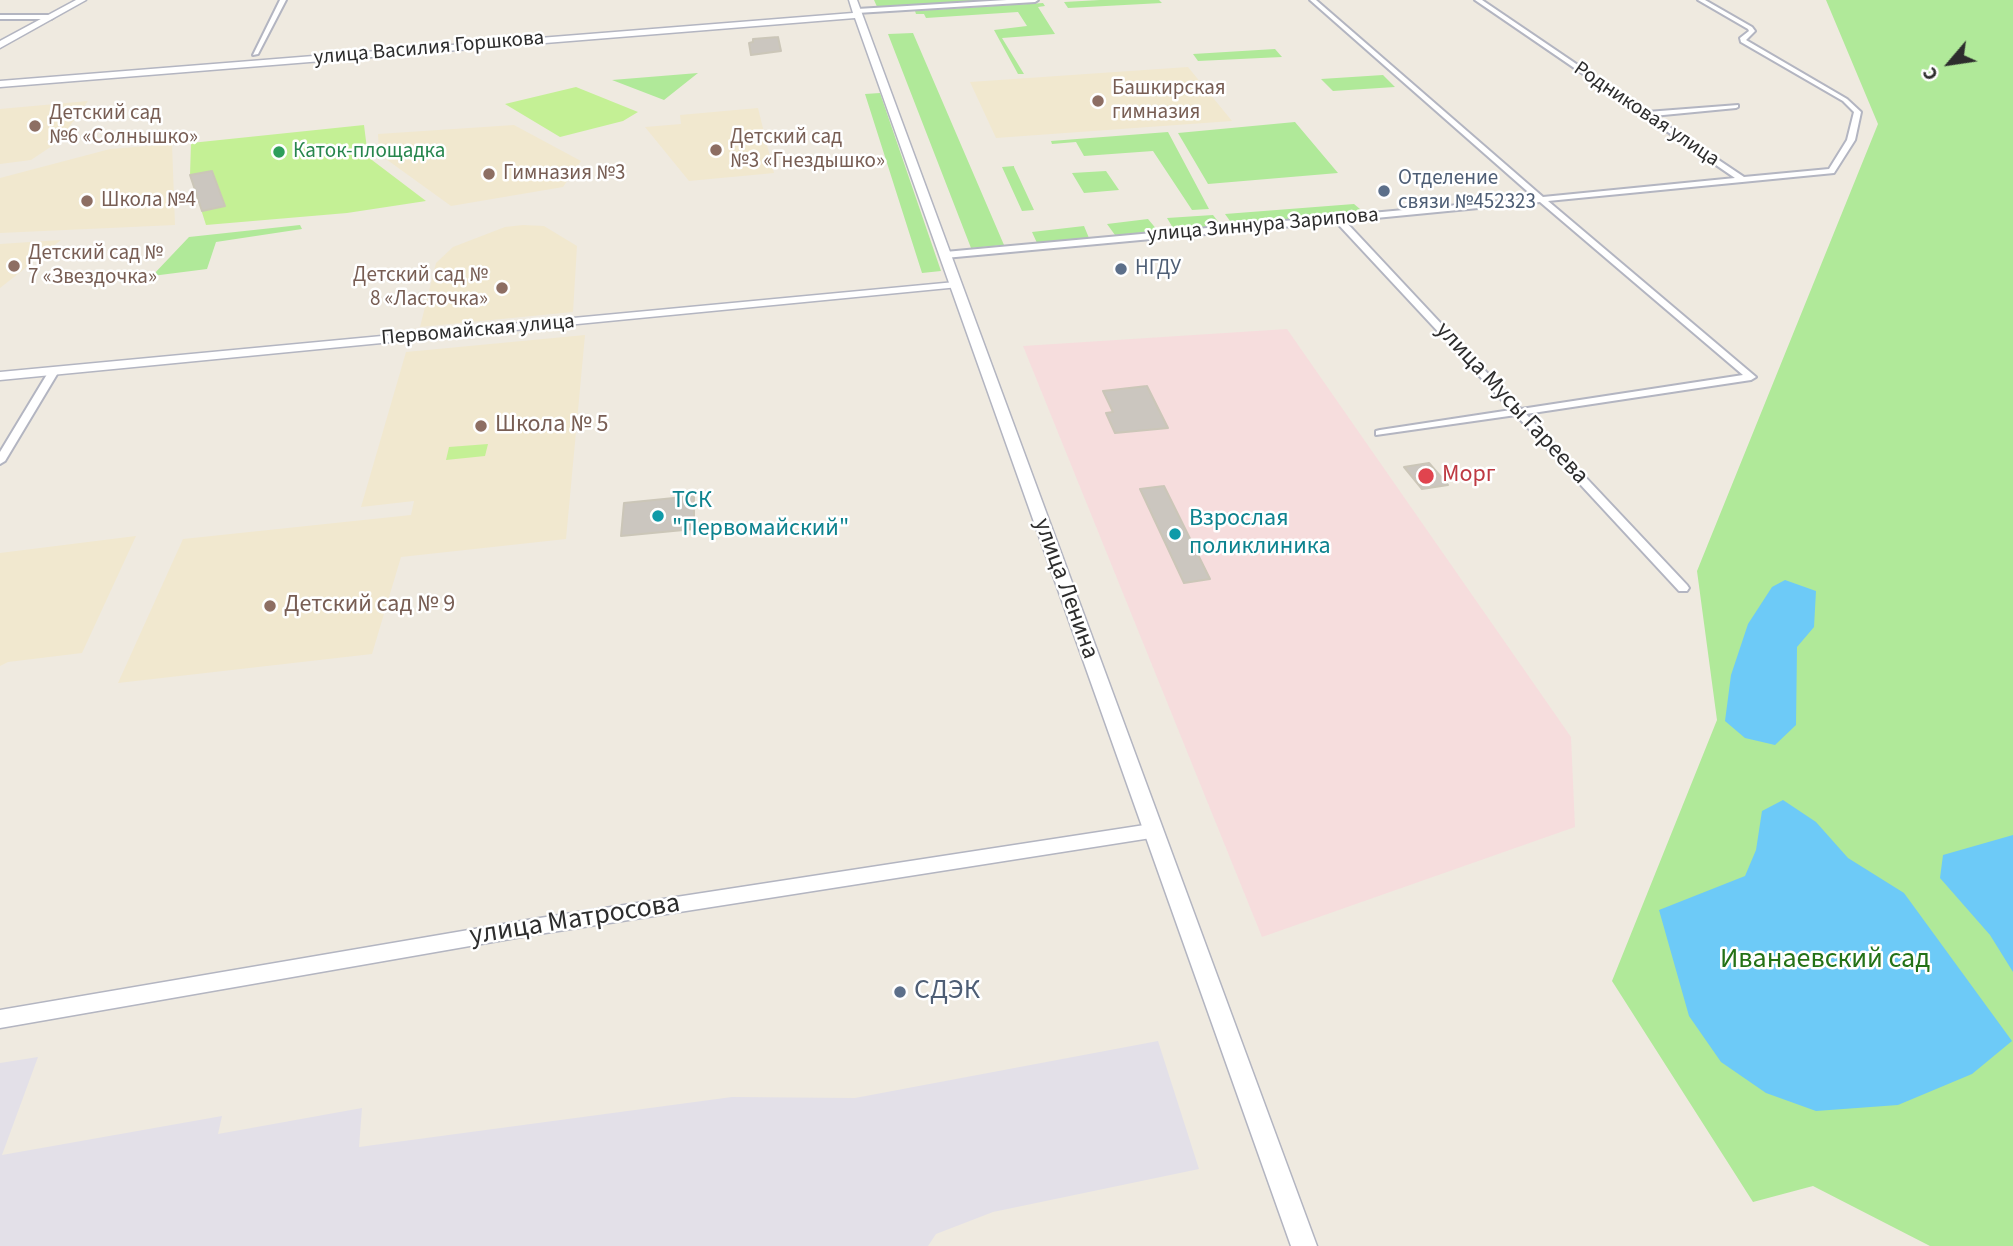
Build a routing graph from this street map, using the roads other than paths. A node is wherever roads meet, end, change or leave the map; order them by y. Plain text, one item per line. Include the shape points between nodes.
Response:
1 (82, 0) edge
2 (283, 0) edge
3 (1035, 0) edge
4 (1313, 0) edge
5 (1478, 0) edge
6 (1700, 0) edge
7 (856, 9) edge
8 (0, 17) edge
9 (51, 17) junction
10 (531, 37) junction
11 (0, 45) edge
12 (255, 54) junction
13 (0, 74) edge
14 (0, 84) edge
15 (1736, 106) dead end
16 (1646, 114) junction
17 (1742, 180) junction
18 (1542, 200) junction
19 (1339, 220) junction
20 (945, 255) junction
21 (955, 285) junction
22 (54, 371) junction
23 (0, 376) edge
24 (1520, 414) junction
25 (1380, 433) dead end
26 (0, 461) edge
27 (1683, 588) dead end
28 (1151, 831) junction
29 (0, 1019) edge
30 (1304, 1246) edge

1 - 9 main road
2 - 12 street
3 - 7 street
4 - 18 street
5 - 16 street, Родниковая улица
6 - 17 street, улица Зиннура Зарипова via 1750,28 1744,41 1858,112 1851,140 1831,171
7 - 10 main road, улица Василия Горшкова
7 - 20 main road, улица Ленина
8 - 9 street
9 - 11 main road
10 - 12 main road, улица Василия Горшкова
10 - 14 main road, улица Василия Горшкова
12 - 13 main road, улица Василия Горшкова
15 - 16 street
16 - 17 street, Родниковая улица
17 - 18 street, улица Зиннура Зарипова
18 - 19 street, улица Зиннура Зарипова
18 - 24 street via 1751,377
19 - 20 street, улица Зиннура Зарипова
19 - 24 street, улица Мусы Гареева
20 - 21 main road, улица Ленина
21 - 22 street, Первомайская улица
21 - 28 main road, улица Ленина
22 - 23 street, Первомайская улица
22 - 26 street
24 - 25 street
24 - 27 street, улица Мусы Гареева
28 - 29 street, улица Матросова via 546,925
28 - 30 main road, улица Ленина

